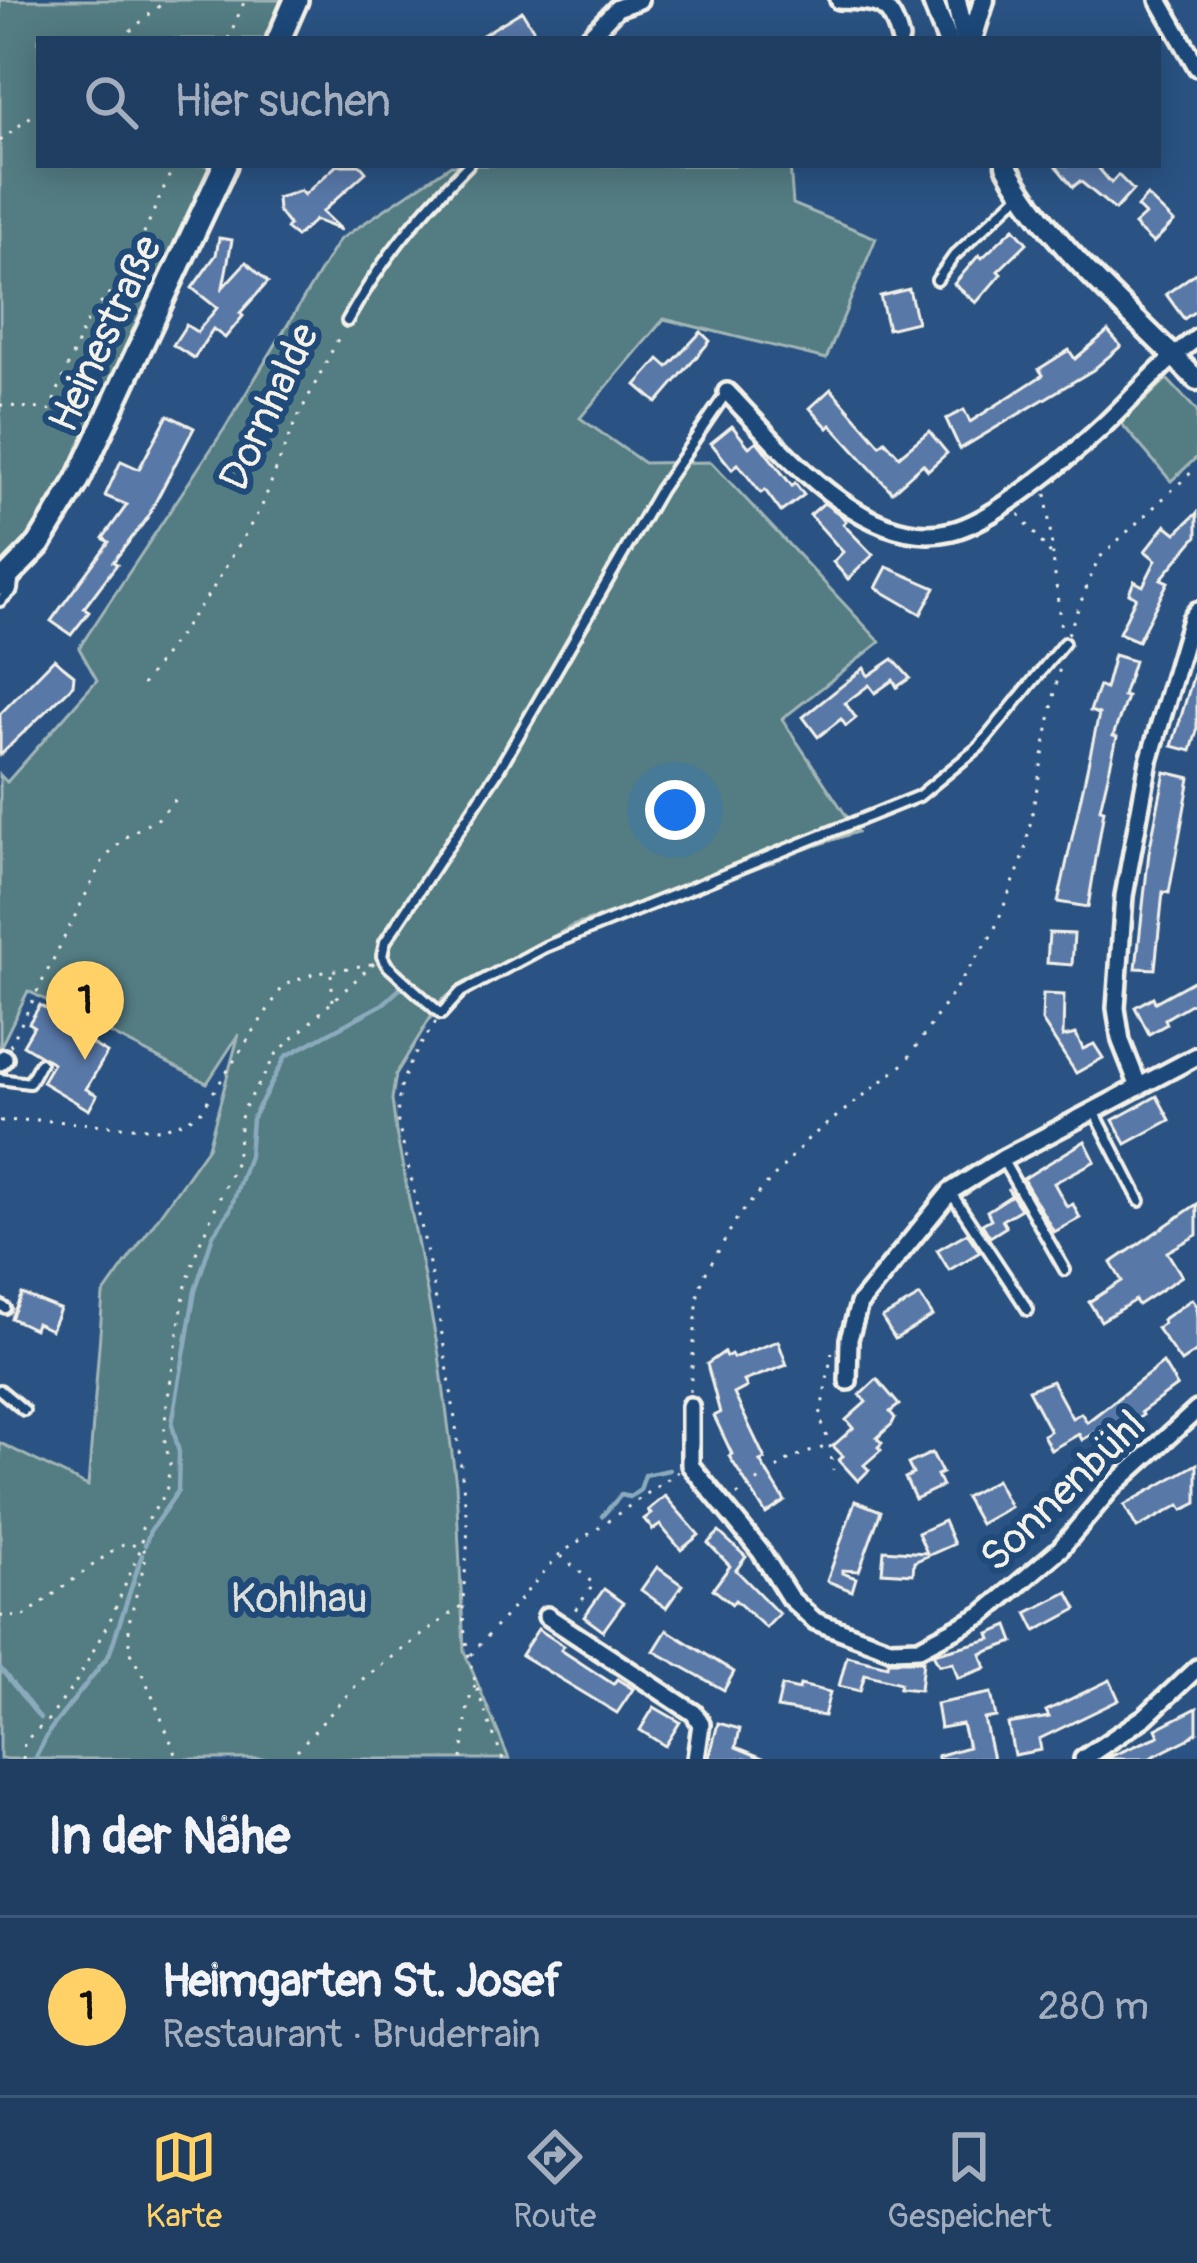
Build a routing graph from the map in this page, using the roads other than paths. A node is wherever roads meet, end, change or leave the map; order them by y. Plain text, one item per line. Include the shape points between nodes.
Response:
1 (296, 0) edge
2 (639, 0) edge
3 (839, 0) edge
4 (932, 0) edge
5 (956, 0) edge
6 (984, 0) edge
7 (1159, 0) edge
8 (280, 36) edge
9 (590, 36) edge
10 (899, 36) edge
11 (946, 36) edge
12 (967, 36) edge
13 (969, 36) edge
14 (1197, 67) edge
15 (223, 168) edge
16 (465, 168) edge
17 (1008, 168) edge
18 (1021, 193) junction
19 (937, 280) dead end
20 (347, 320) road end
21 (1197, 338) edge
22 (1174, 356) junction
23 (1197, 380) edge
24 (727, 392) joint
25 (7, 578) edge
26 (0, 602) edge
27 (1195, 619) edge
28 (1064, 643) road end
29 (1197, 1055) edge
30 (40, 1063) dead end
31 (0, 1079) edge
32 (1139, 1088) junction
33 (1095, 1113) junction
34 (1002, 1159) junction
35 (951, 1191) junction
36 (1139, 1201) dead end
37 (1065, 1270) dead end
38 (1028, 1310) dead end
39 (848, 1381) dead end
40 (0, 1390) edge
41 (690, 1406) road end
42 (24, 1410) dead end
43 (1197, 1410) edge
44 (547, 1616) dead end
45 (1197, 1668) edge
46 (1190, 1684) edge
47 (696, 1759) edge
48 (1083, 1759) edge

1 - 8 main road
2 - 9 street via 617,8
3 - 10 street via 887,7
4 - 11 street
5 - 12 street
6 - 13 street
7 - 14 street
15 - 25 main road, Heinestraße via 77,480 39,544
16 - 20 lane, Dornhalde via 379,264
17 - 18 street
18 - 19 lane
18 - 22 street
21 - 22 street
22 - 23 street
22 - 24 street via 1100,429 1008,501 956,531 928,535 871,520 837,498
24 - 28 lane via 394,925 382,956 441,1014 461,992 545,947 919,796 979,746
25 - 26 lane via 12,590
27 - 32 street via 1149,760 1124,896 1116,1008
29 - 32 street
30 - 31 lane via 29,1083
32 - 33 street
33 - 34 street
33 - 36 lane
34 - 35 street
34 - 37 lane
35 - 38 lane
35 - 39 street via 859,1304
40 - 42 lane
41 - 43 street, Sonnenbühl via 690,1465 790,1598 815,1621 890,1649 919,1648 954,1632 1012,1591
44 - 47 street via 694,1713
45 - 46 street
46 - 48 street

